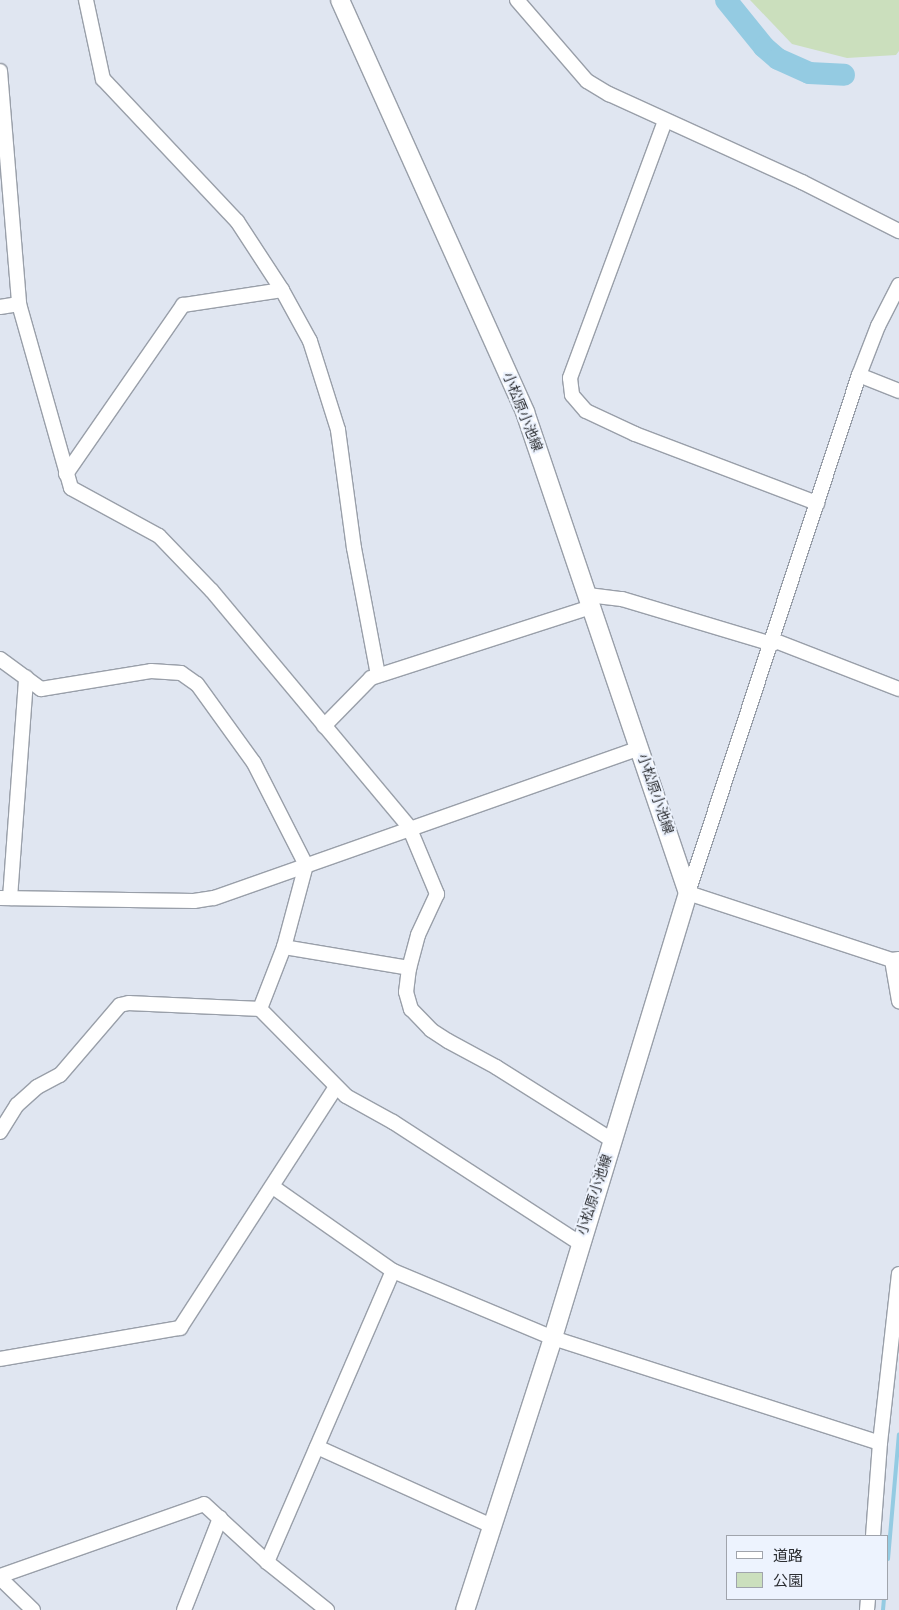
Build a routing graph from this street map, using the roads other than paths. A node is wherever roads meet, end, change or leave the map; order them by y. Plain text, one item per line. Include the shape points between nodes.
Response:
1 (86, 0) edge
2 (340, 0) edge
3 (517, 0) edge
4 (0, 71) edge
5 (665, 121) junction
6 (899, 231) edge
7 (899, 285) edge
8 (282, 290) junction
9 (19, 304) junction
10 (0, 306) edge
11 (859, 375) junction
12 (899, 391) edge
13 (66, 474) junction
14 (817, 502) junction
15 (590, 601) junction
16 (772, 642) junction
17 (0, 659) edge
18 (378, 676) junction
19 (26, 678) junction
20 (899, 689) edge
21 (324, 726) junction
22 (639, 748) junction
23 (409, 827) junction
24 (306, 865) junction
25 (688, 893) junction
26 (5, 898) edge
27 (284, 946) junction
28 (896, 959) edge
29 (409, 968) junction
30 (899, 1001) edge
31 (260, 1009) junction
32 (336, 1087) junction
33 (0, 1132) edge
34 (612, 1140) junction
35 (273, 1188) junction
36 (579, 1243) junction
37 (393, 1271) junction
38 (899, 1274) edge
39 (553, 1338) junction
40 (0, 1359) edge
41 (880, 1443) junction
42 (317, 1447) junction
43 (220, 1518) junction
44 (490, 1525) junction
45 (873, 1535) edge
46 (267, 1562) junction
47 (0, 1577) edge
48 (33, 1610) edge
49 (184, 1610) edge
50 (326, 1610) edge
51 (465, 1610) edge

1 - 8 street via 103,79 236,221
2 - 15 main road, 小松原小池線 via 524,412
3 - 5 street via 587,81
4 - 9 street
5 - 6 street via 802,182
5 - 14 street via 570,378 572,395 586,411 635,434
7 - 11 street via 878,326
8 - 13 street via 183,305
8 - 18 street via 315,352 338,430 354,548
9 - 10 street
9 - 13 street
11 - 12 street
11 - 14 street
13 - 21 street via 72,488 80,495 159,536 212,591
14 - 16 street
15 - 16 street via 622,599
15 - 18 street
15 - 22 main road, 小松原小池線
16 - 20 street
16 - 25 street
17 - 19 street
18 - 21 street via 371,678
19 - 24 street via 41,689 151,671 181,673 197,684 254,763
19 - 26 street
21 - 23 street
22 - 23 street
22 - 25 main road, 小松原小池線
23 - 24 street
23 - 29 street via 437,894 418,935
24 - 26 street via 214,898 194,901
24 - 27 street
25 - 28 street
25 - 34 main road, 小松原小池線
27 - 29 street
27 - 31 street
28 - 30 street
29 - 34 street via 406,992 410,1009 431,1030
31 - 32 street
31 - 33 street via 120,1005 60,1075 37,1087 16,1105
32 - 35 street
32 - 36 street
34 - 36 main road, 小松原小池線
35 - 37 street
35 - 40 street via 180,1328
36 - 39 main road, 小松原小池線
37 - 39 street
37 - 42 street
38 - 41 street
39 - 41 street
39 - 44 main road, 小松原小池線
41 - 45 street
42 - 44 street
42 - 46 street
43 - 46 street
43 - 47 street via 204,1504
43 - 49 street
44 - 51 main road, 小松原小池線
46 - 50 street
47 - 48 street

